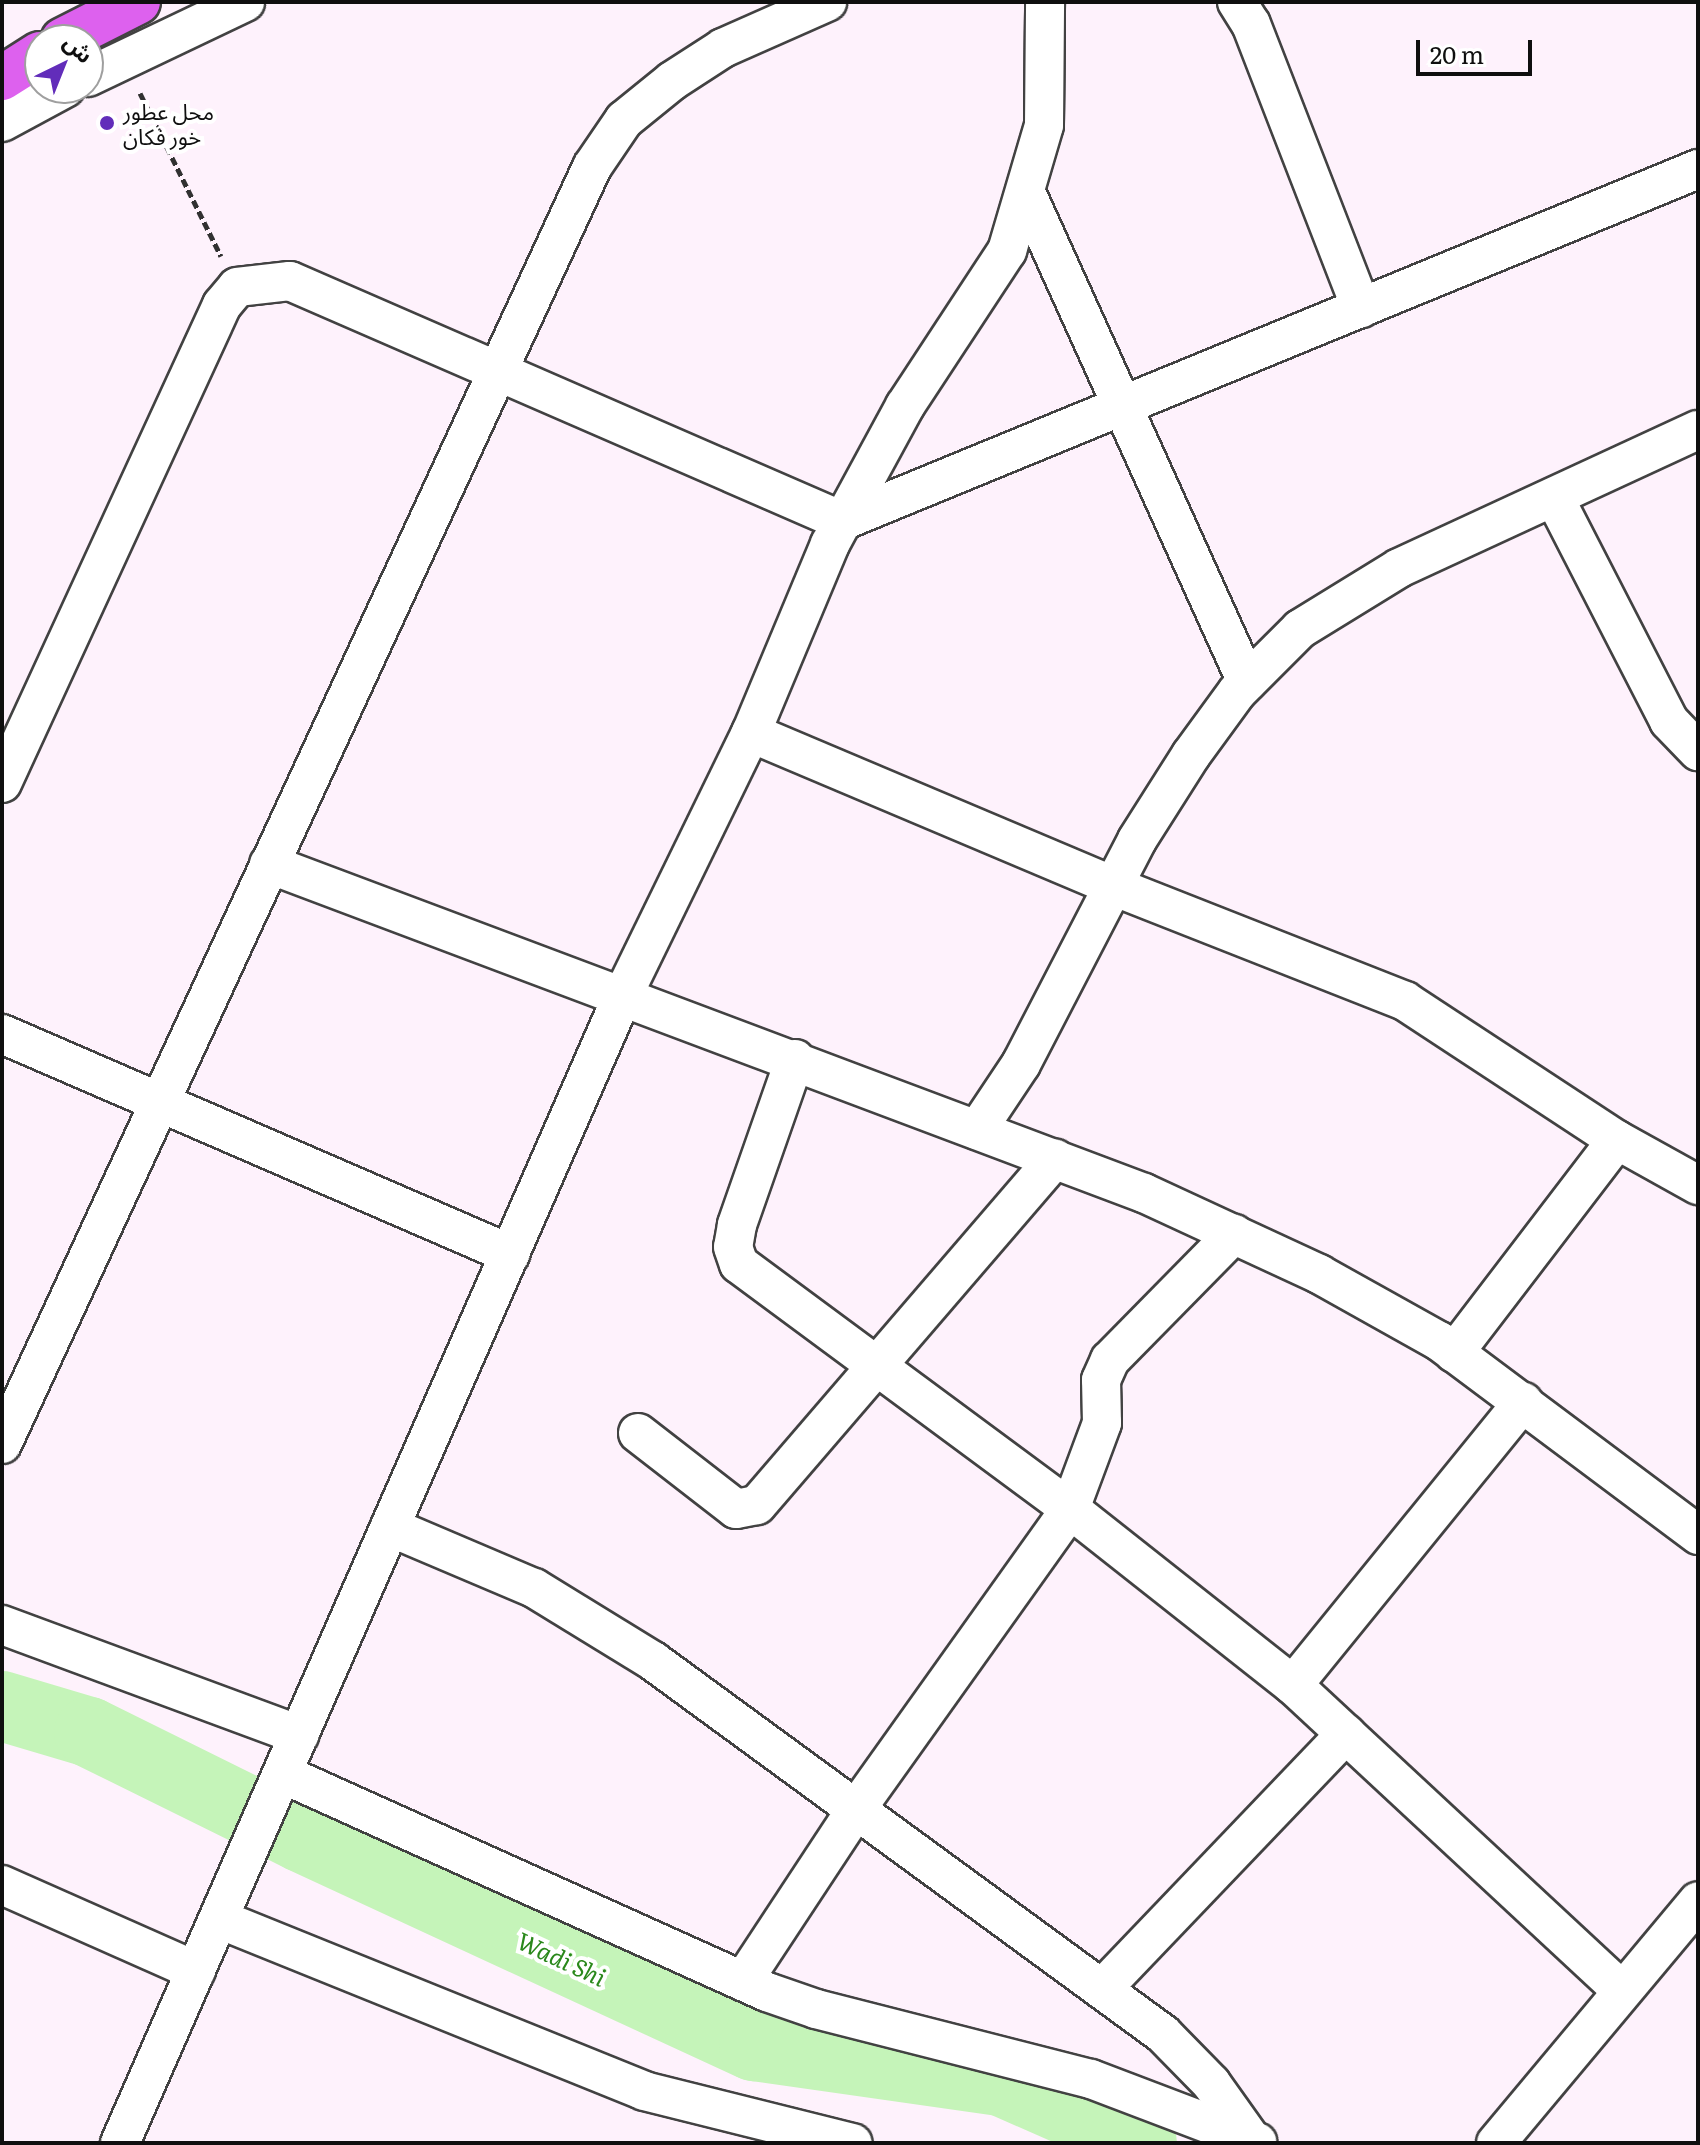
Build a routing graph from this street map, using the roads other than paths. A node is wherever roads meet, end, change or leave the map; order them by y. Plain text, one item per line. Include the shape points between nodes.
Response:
1 (138, 2) edge
2 (245, 2) edge
3 (827, 2) edge
4 (1045, 2) edge
5 (1237, 2) edge
6 (95, 24) edge
7 (24, 64) edge
8 (104, 69) edge
9 (2, 78) edge
10 (35, 104) edge
11 (2, 122) edge
12 (1698, 169) edge
13 (1027, 195) junction
14 (1361, 308) junction
15 (496, 369) junction
16 (1122, 406) junction
17 (1698, 430) edge
18 (1554, 497) junction
19 (842, 521) junction
20 (1247, 682) junction
21 (751, 733) junction
22 (1698, 751) edge
23 (2, 783) edge
24 (269, 864) junction
25 (1113, 886) junction
26 (623, 995) junction
27 (2, 1034) edge
28 (795, 1059) junction
29 (159, 1102) junction
30 (977, 1130) junction
31 (1617, 1140) junction
32 (1055, 1159) junction
33 (1698, 1185) edge
34 (1234, 1234) junction
35 (510, 1254) junction
36 (1454, 1353) junction
37 (877, 1369) junction
38 (1523, 1402) junction
39 (638, 1433) dead end
40 (2, 1444) edge
41 (1070, 1509) junction
42 (390, 1527) junction
43 (1698, 1535) edge
44 (2, 1625) edge
45 (1293, 1685) junction
46 (1346, 1734) junction
47 (299, 1735) junction
48 (283, 1774) junction
49 (857, 1808) junction
50 (2, 1885) edge
51 (1698, 1901) edge
52 (219, 1919) junction
53 (196, 1971) junction
54 (743, 1981) junction
55 (1102, 1989) junction
56 (1622, 1991) junction
57 (701, 2107) junction
58 (1255, 2141) edge
59 (120, 2143) edge
60 (732, 2143) edge
61 (853, 2143) edge
62 (1496, 2143) edge

1 - 6 highway
2 - 8 street
3 - 15 street via 723,48 624,120 592,167
4 - 13 street via 1044,125
5 - 14 street via 1251,24
7 - 9 highway
10 - 11 street
12 - 14 street
13 - 16 street
13 - 19 street via 1007,251 905,406
14 - 16 street
15 - 19 street
15 - 23 street via 290,281 237,287 222,305
15 - 24 street
16 - 19 street
16 - 20 street
17 - 18 street
18 - 20 street via 1399,568 1300,629
18 - 22 street via 1669,721
19 - 21 street
20 - 25 street via 1191,755
21 - 25 street
21 - 26 street
24 - 26 street
24 - 29 street
25 - 30 street via 1021,1064
25 - 31 street via 1405,1001
26 - 28 street
26 - 35 street
27 - 29 street
28 - 30 street
28 - 37 street via 733,1247 751,1277
29 - 35 street
29 - 40 street
30 - 32 street
31 - 33 street
31 - 36 street
32 - 34 street
32 - 37 street
34 - 36 street via 1319,1274
34 - 41 street via 1110,1360 1101,1380 1102,1423
35 - 42 street
36 - 38 street
37 - 39 street via 748,1509 736,1509
37 - 41 street
38 - 43 street
38 - 45 street
41 - 45 street
41 - 49 street
42 - 47 street
42 - 49 street via 534,1588 588,1618
44 - 47 street
45 - 46 street
46 - 55 street
46 - 56 street
47 - 48 street
48 - 52 street
48 - 54 street
49 - 54 street
49 - 55 street
50 - 53 street
51 - 56 street
52 - 53 street
52 - 57 street via 644,2091
53 - 59 street
54 - 58 street via 816,2009 1091,2079
55 - 58 street via 1188,2057
56 - 62 street
57 - 60 street
57 - 61 street

